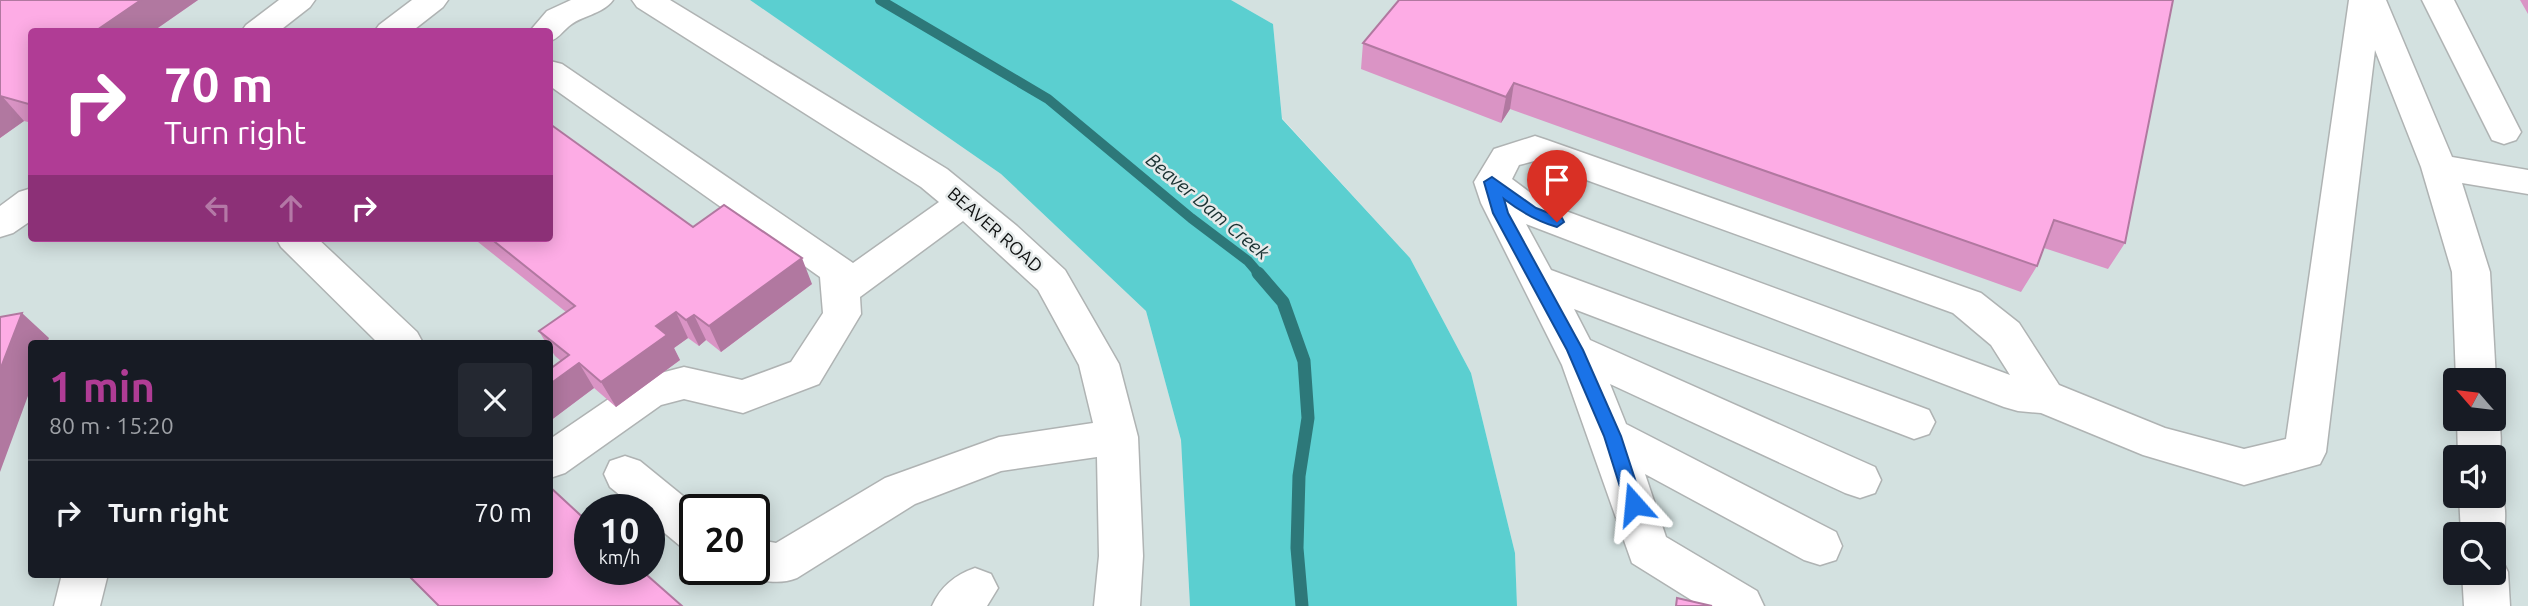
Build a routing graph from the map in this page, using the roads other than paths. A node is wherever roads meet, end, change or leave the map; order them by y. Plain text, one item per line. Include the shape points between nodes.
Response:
1 (299, 0) edge
2 (432, 0) edge
3 (597, 0) edge
4 (648, 0) edge
5 (2368, 0) edge
6 (2438, 0) edge
7 (262, 28) edge
8 (395, 28) edge
9 (549, 28) edge
10 (553, 73) edge
11 (2504, 132) dead end
12 (2440, 167) junction
13 (1492, 182) junction
14 (2528, 182) edge
15 (964, 202) junction
16 (28, 204) edge
17 (0, 224) edge
18 (298, 242) edge
19 (1537, 280) junction
20 (840, 292) junction
21 (400, 340) edge
22 (1575, 350) junction
23 (2475, 368) edge
24 (2045, 397) junction
25 (1914, 422) dead end
26 (1612, 436) junction
27 (1117, 437) junction
28 (553, 459) edge
29 (625, 474) dead end
30 (1860, 480) dead end
31 (679, 519) edge
32 (1820, 546) dead end
33 (770, 562) edge
34 (84, 578) edge
35 (2486, 585) edge
36 (77, 606) edge
37 (955, 606) edge
38 (973, 606) edge
39 (1117, 606) edge
40 (1741, 606) edge
41 (2487, 606) edge

1 - 7 street
2 - 8 street
3 - 9 street via 558,18
4 - 15 street, BEAVER ROAD via 934,178
5 - 12 street
5 - 24 street via 2305,452 2244,467 2158,443
6 - 11 street
10 - 20 street via 839,271
12 - 14 street
12 - 23 street via 2471,272
13 - 19 street via 1500,213
13 - 24 street via 1531,212 2018,395
13 - 24 street via 1506,157 1535,148 1967,303 2005,334
15 - 20 street
15 - 27 street, BEAVER ROAD via 1052,280 1099,364
16 - 17 street
18 - 21 street
19 - 22 street
19 - 25 street
20 - 28 street via 842,314 805,373 743,397 684,383 649,392
22 - 26 street
22 - 30 street
26 - 32 street
26 - 40 street via 1648,549
27 - 33 street via 999,454 900,491 781,564
27 - 39 street, BEAVER ROAD via 1121,556
29 - 31 street
34 - 36 street
35 - 41 street
37 - 38 street via 975,588

